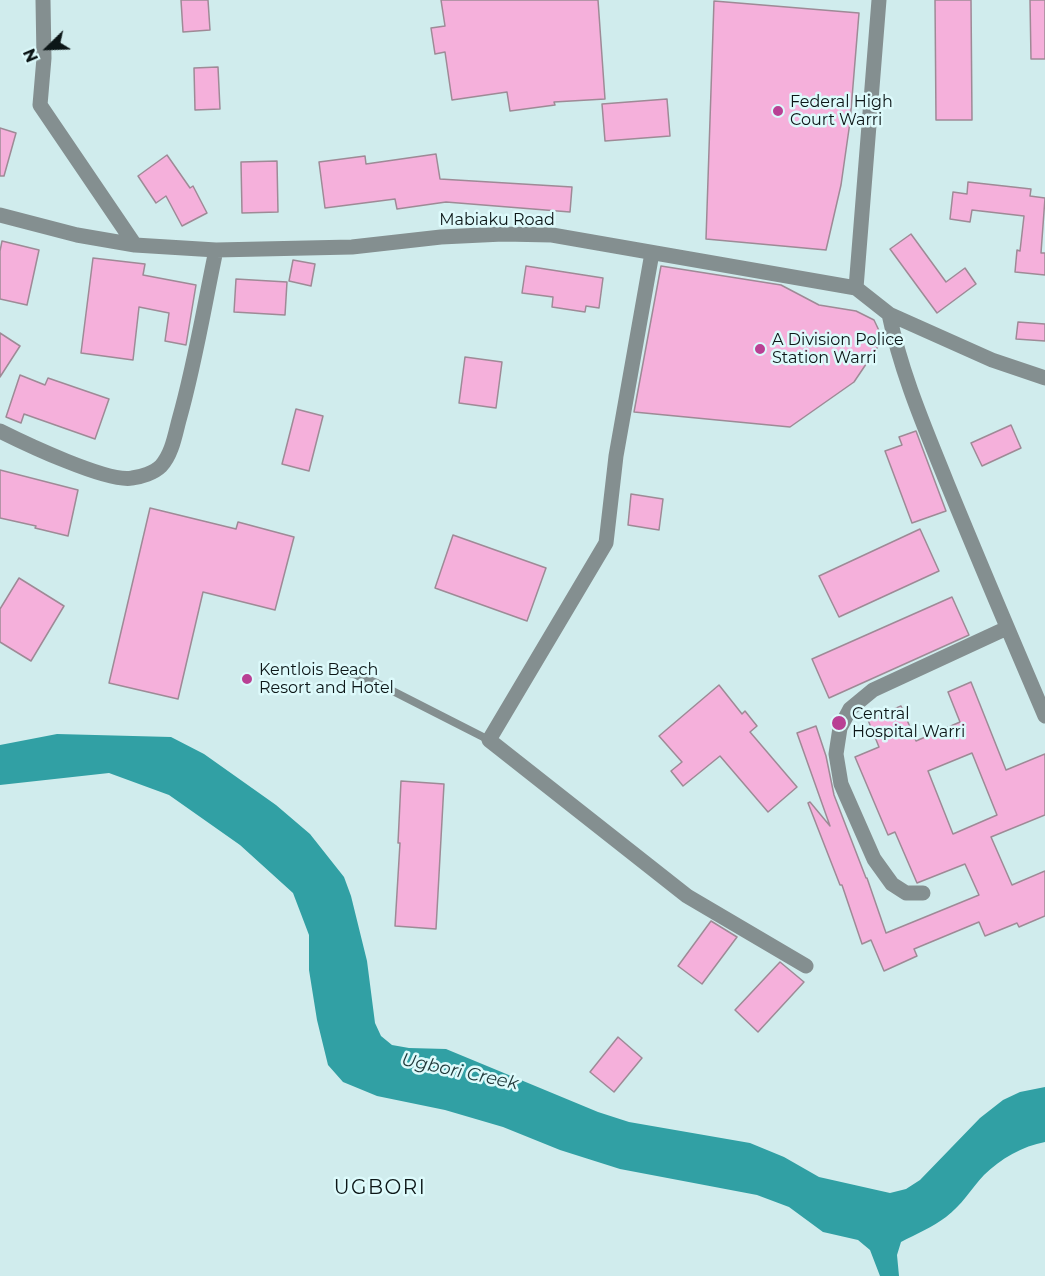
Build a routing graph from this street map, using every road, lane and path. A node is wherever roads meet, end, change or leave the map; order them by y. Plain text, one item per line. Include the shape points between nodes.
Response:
1 (43, 0) edge
2 (879, 0) edge
3 (0, 215) edge
4 (135, 245) junction
5 (216, 250) junction
6 (652, 253) junction
7 (856, 288) junction
8 (889, 315) junction
9 (1045, 378) edge
10 (0, 431) edge
11 (1007, 628) junction
12 (350, 673) dead end
13 (1045, 716) edge
14 (489, 740) junction
15 (923, 893) dead end
16 (806, 966) dead end

1 - 4 street via 40,105
2 - 7 street
3 - 4 street, Mabiaku Road via 77,236
4 - 5 street, Mabiaku Road
5 - 6 street, Mabiaku Road via 352,247 503,234 552,235
5 - 10 street via 189,384 172,446 161,466 129,479 110,476 35,450
6 - 7 street, Mabiaku Road
6 - 14 street via 616,456 606,543
7 - 8 street, Mabiaku Road
8 - 9 street, Mabiaku Road via 992,360
8 - 11 street via 920,416
11 - 13 street
11 - 15 street via 873,690 850,708 840,728 836,754 841,784 874,859 892,884 906,893
12 - 14 lane
14 - 16 street via 687,896

